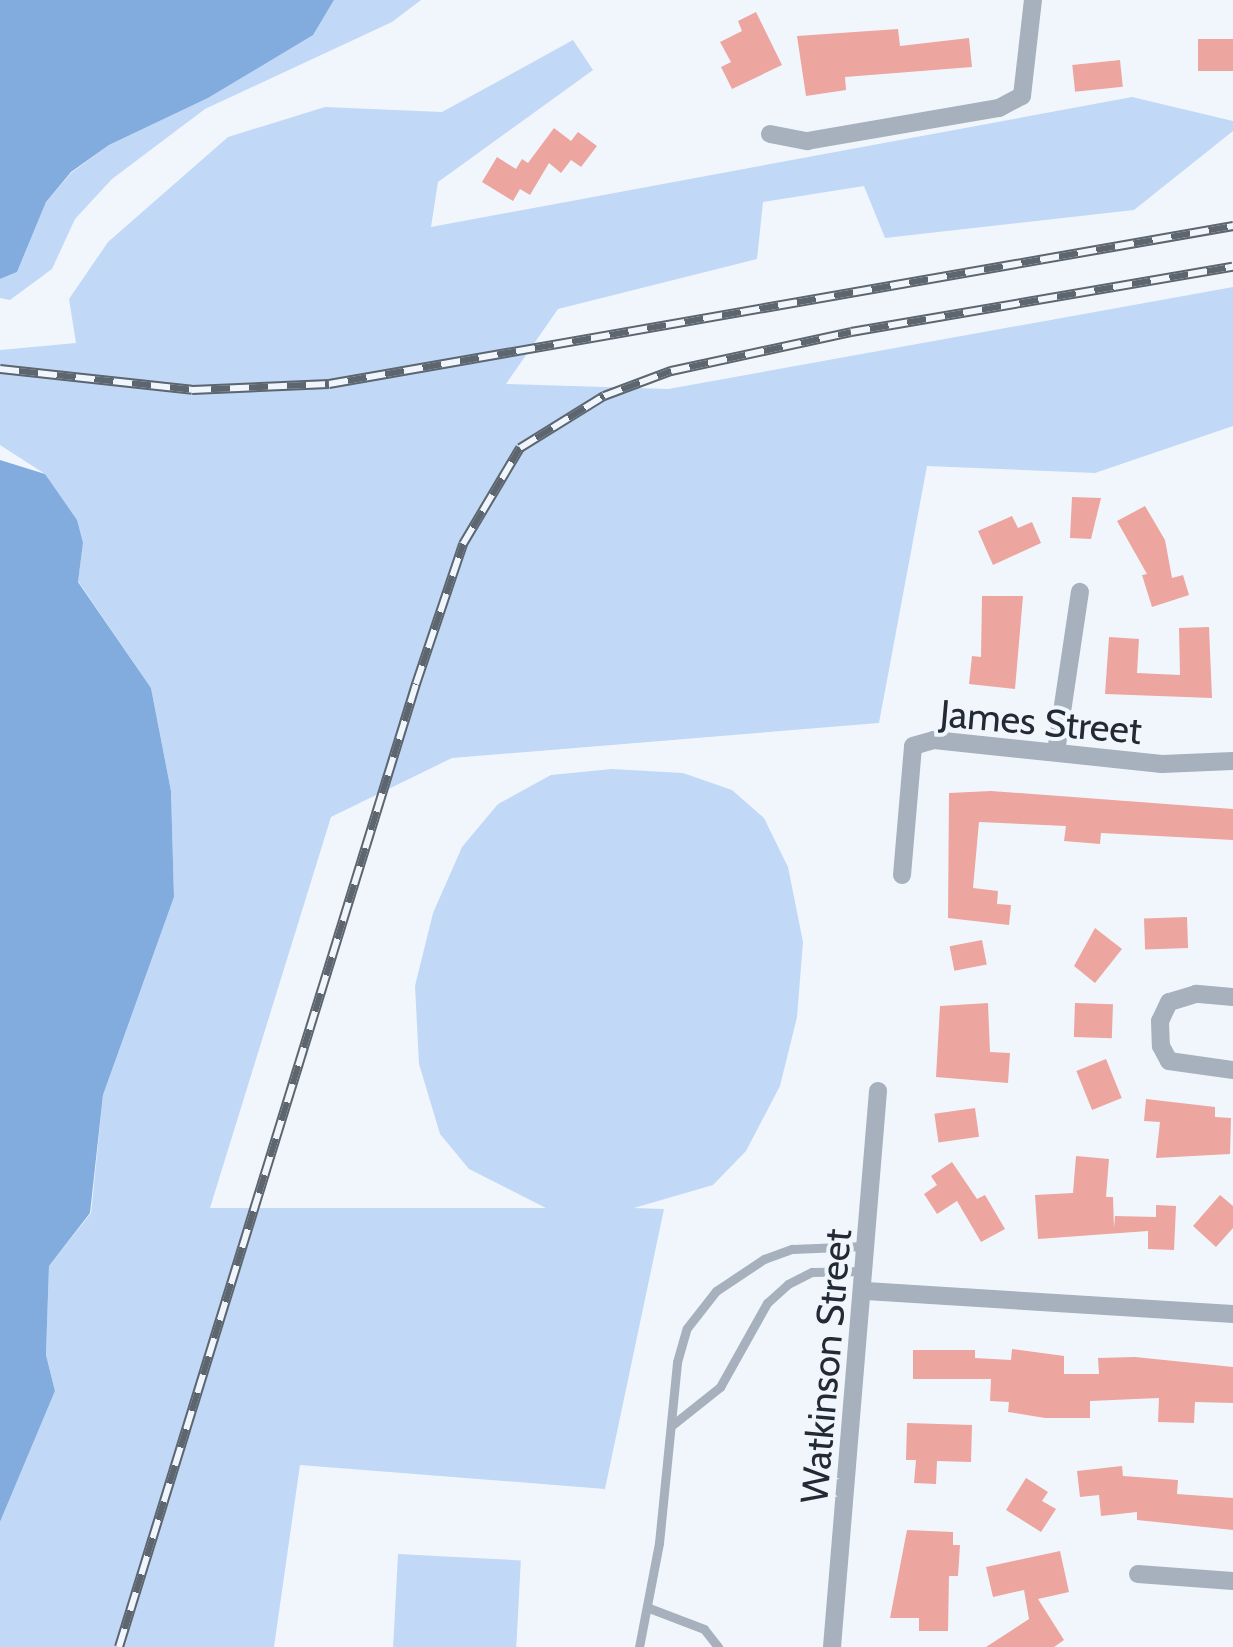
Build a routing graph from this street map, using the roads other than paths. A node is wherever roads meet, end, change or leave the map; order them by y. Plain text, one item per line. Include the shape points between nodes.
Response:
1 (1033, 0) edge
2 (770, 134) dead end
3 (1080, 592) dead end
4 (1056, 752) junction
5 (1233, 761) edge
6 (902, 874) dead end
7 (1233, 996) edge
8 (1233, 1070) edge
9 (878, 1090) dead end
10 (870, 1246) junction
11 (868, 1271) junction
12 (866, 1290) junction
13 (1233, 1314) edge
14 (672, 1426) junction
15 (1138, 1574) dead end
16 (1233, 1582) edge
17 (649, 1608) junction
18 (639, 1647) edge
19 (718, 1647) edge
20 (832, 1647) edge

1 - 2 street via 1022,96 999,108 807,141
3 - 4 street
4 - 5 street, James Street via 1162,764
4 - 6 street, James Street via 934,740 913,746
7 - 8 street via 1196,994 1169,1002 1160,1021 1160,1046 1169,1061
9 - 10 street, Watkinson Street
10 - 11 street, Watkinson Street
10 - 14 lane via 792,1249 740,1271 716,1291 687,1328
11 - 12 street, Watkinson Street
11 - 14 lane via 812,1272 788,1284 767,1303 720,1387
12 - 13 street
12 - 20 street, Watkinson Street
14 - 17 lane
15 - 16 street
17 - 18 lane
17 - 19 lane via 704,1629

